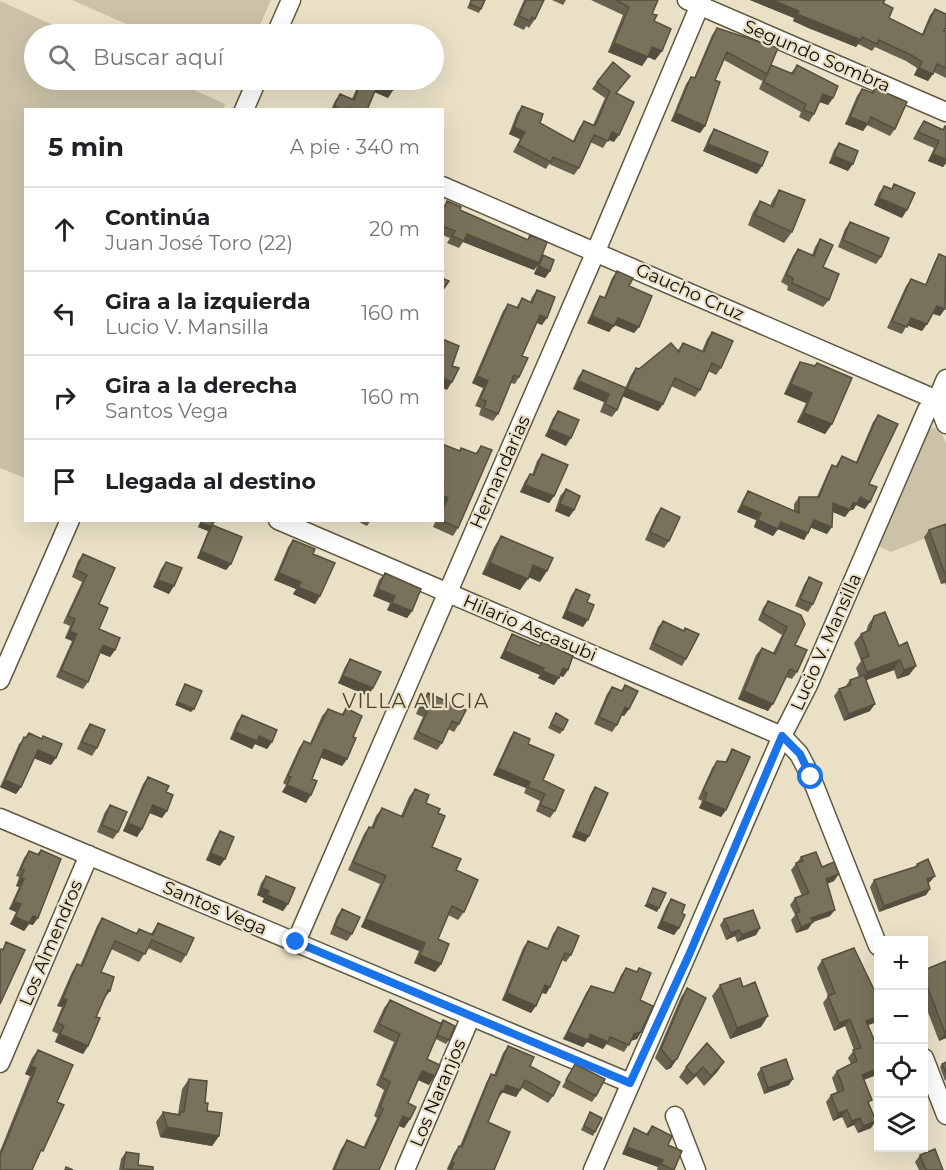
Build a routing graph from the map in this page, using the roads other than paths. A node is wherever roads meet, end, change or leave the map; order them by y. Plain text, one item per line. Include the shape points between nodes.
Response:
1 (291, 0) edge
2 (696, 2) edge
3 (280, 24) edge
4 (255, 90) edge
5 (251, 107) edge
6 (946, 112) edge
7 (444, 187) edge
8 (596, 251) junction
9 (946, 378) edge
10 (936, 400) junction
11 (946, 424) edge
12 (69, 522) edge
13 (283, 522) edge
14 (447, 593) junction
15 (0, 680) edge
16 (782, 736) junction
17 (0, 818) edge
18 (89, 855) junction
19 (875, 936) edge
20 (296, 942) junction
21 (471, 1016) junction
22 (0, 1063) edge
23 (928, 1068) edge
24 (630, 1083) junction
25 (946, 1115) edge
26 (675, 1116) dead end
27 (405, 1170) edge
28 (593, 1170) edge
29 (696, 1170) edge

1 - 3 street
2 - 6 street, Segundo Sombra
2 - 8 street, Hernandarias
4 - 5 street
7 - 8 street, Gaucho Cruz
8 - 10 street, Gaucho Cruz
8 - 14 street, Hernandarias
9 - 10 street, Lucio V. Mansilla
10 - 11 street
10 - 16 street, Lucio V. Mansilla via 927,410 808,685
12 - 15 street
13 - 14 street, Hilario Ascasubi
14 - 16 street, Hilario Ascasubi
14 - 20 street, Hernandarias
16 - 19 street via 800,754 811,777
16 - 24 street, Lucio V. Mansilla
17 - 18 street, Santos Vega
18 - 20 street, Santos Vega
18 - 22 street, Los Almendros
20 - 21 street, Santos Vega
21 - 24 street, Santos Vega
21 - 27 street, Los Naranjos
23 - 25 street
24 - 28 street, Lucio V. Mansilla
26 - 29 street

